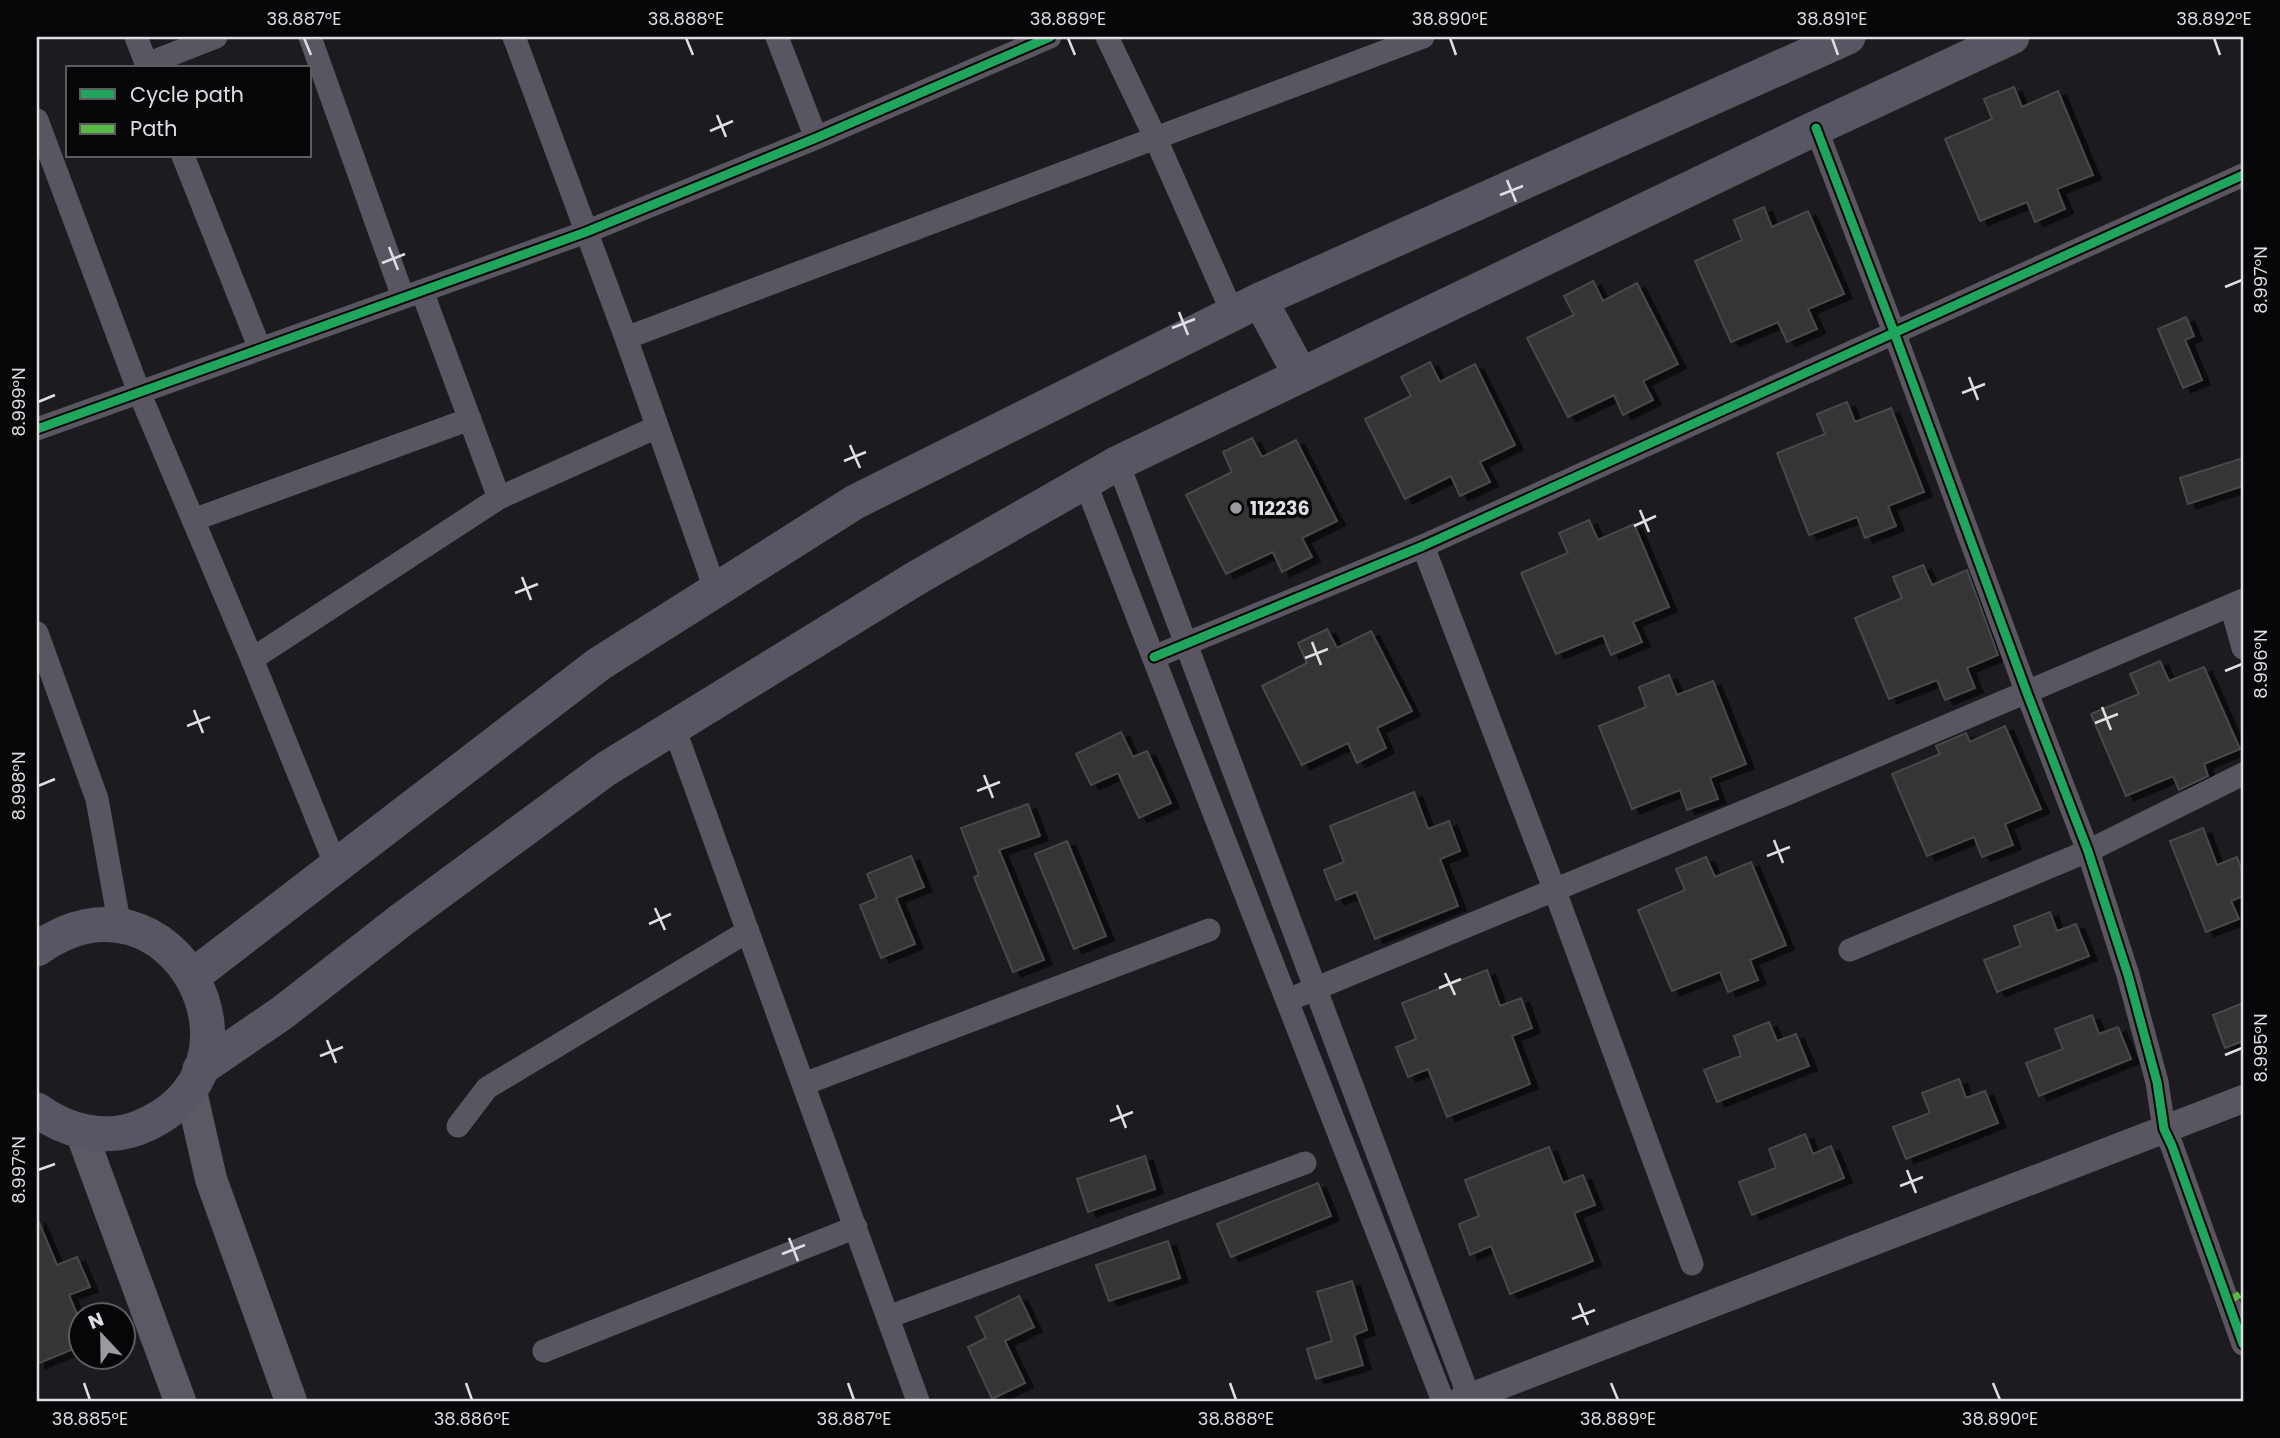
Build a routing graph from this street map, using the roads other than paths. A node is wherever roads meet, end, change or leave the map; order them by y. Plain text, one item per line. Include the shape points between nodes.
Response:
1 (136, 37) edge
2 (216, 37) edge
3 (310, 37) edge
4 (514, 37) edge
5 (777, 37) edge
6 (1050, 37) edge
7 (1107, 37) edge
8 (1423, 37) edge
9 (1848, 37) edge
10 (2000, 39) edge
11 (148, 66) edge
12 (37, 120) edge
13 (1816, 128) junction
14 (1155, 137) junction
15 (816, 138) junction
16 (184, 158) edge
17 (2243, 175) edge
18 (586, 232) junction
19 (413, 294) junction
20 (1247, 307) junction
21 (1894, 332) junction
22 (626, 338) junction
23 (260, 349) junction
24 (1300, 374) junction
25 (139, 392) junction
26 (470, 419) junction
27 (657, 427) junction
28 (37, 429) edge
29 (1118, 463) junction
30 (1085, 482) junction
31 (499, 498) junction
32 (193, 520) junction
33 (1423, 546) junction
34 (716, 589) junction
35 (2237, 603) edge
36 (37, 633) edge
37 (1187, 642) junction
38 (2243, 648) edge
39 (1154, 657) junction
40 (252, 659) junction
41 (2026, 693) junction
42 (673, 725) junction
43 (2243, 774) edge
44 (2088, 851) junction
45 (337, 866) junction
46 (1555, 891) junction
47 (120, 927) junction
48 (1209, 930) dead end
49 (748, 931) junction
50 (37, 949) edge
51 (1850, 950) dead end
52 (193, 976) junction
53 (1317, 988) junction
54 (1289, 1000) junction
55 (195, 1078) junction
56 (804, 1084) junction
57 (2243, 1099) edge
58 (37, 1110) edge
59 (2243, 1119) edge
60 (458, 1126) dead end
61 (81, 1132) junction
62 (2168, 1138) junction
63 (1305, 1163) dead end
64 (856, 1227) junction
65 (1692, 1264) dead end
66 (888, 1317) junction
67 (2243, 1344) edge
68 (544, 1351) dead end
69 (1460, 1400) edge
70 (180, 1401) edge
71 (291, 1401) edge
72 (918, 1401) edge
73 (1508, 1401) edge

1 - 11 street
2 - 11 street
3 - 19 street
4 - 18 street
5 - 15 street
6 - 15 street
7 - 14 street
8 - 14 street
9 - 20 main road
10 - 13 main road
12 - 25 street
13 - 21 street
13 - 24 main road
14 - 20 street
14 - 22 street
15 - 18 street
16 - 23 street
17 - 21 street
18 - 19 street
18 - 22 street
19 - 23 street
19 - 26 street
20 - 24 main road
20 - 34 main road via 855,502
21 - 33 street
21 - 41 street
22 - 27 street
23 - 25 street
24 - 29 main road
25 - 28 street
25 - 32 street
26 - 31 street
26 - 32 street
27 - 31 street
27 - 34 street
29 - 30 main road
29 - 37 street
30 - 39 street
30 - 42 main road
31 - 40 street
32 - 40 street
33 - 37 street
33 - 46 street
34 - 45 main road via 599,664
35 - 38 street
35 - 41 street
36 - 47 street via 97,799
37 - 39 street
37 - 53 street
39 - 54 street
40 - 45 street
41 - 44 street
41 - 46 street
42 - 49 street
42 - 55 main road via 400,921
43 - 44 street
44 - 51 street
44 - 62 street via 2128,975
45 - 52 main road
46 - 53 street
46 - 65 street
47 - 50 main road via 66,932
47 - 52 main road via 138,931 169,949
48 - 56 street
49 - 56 street
49 - 60 street via 487,1088
52 - 55 main road via 208,1022 205,1054
53 - 54 street
53 - 69 street
54 - 69 street
55 - 61 main road via 165,1113 150,1123 116,1133
55 - 71 main road via 211,1179
56 - 64 street
57 - 62 street
58 - 61 main road
59 - 62 street
61 - 70 main road
62 - 67 street
62 - 69 street
62 - 73 street
63 - 66 street
64 - 66 street
64 - 68 street
66 - 72 street

